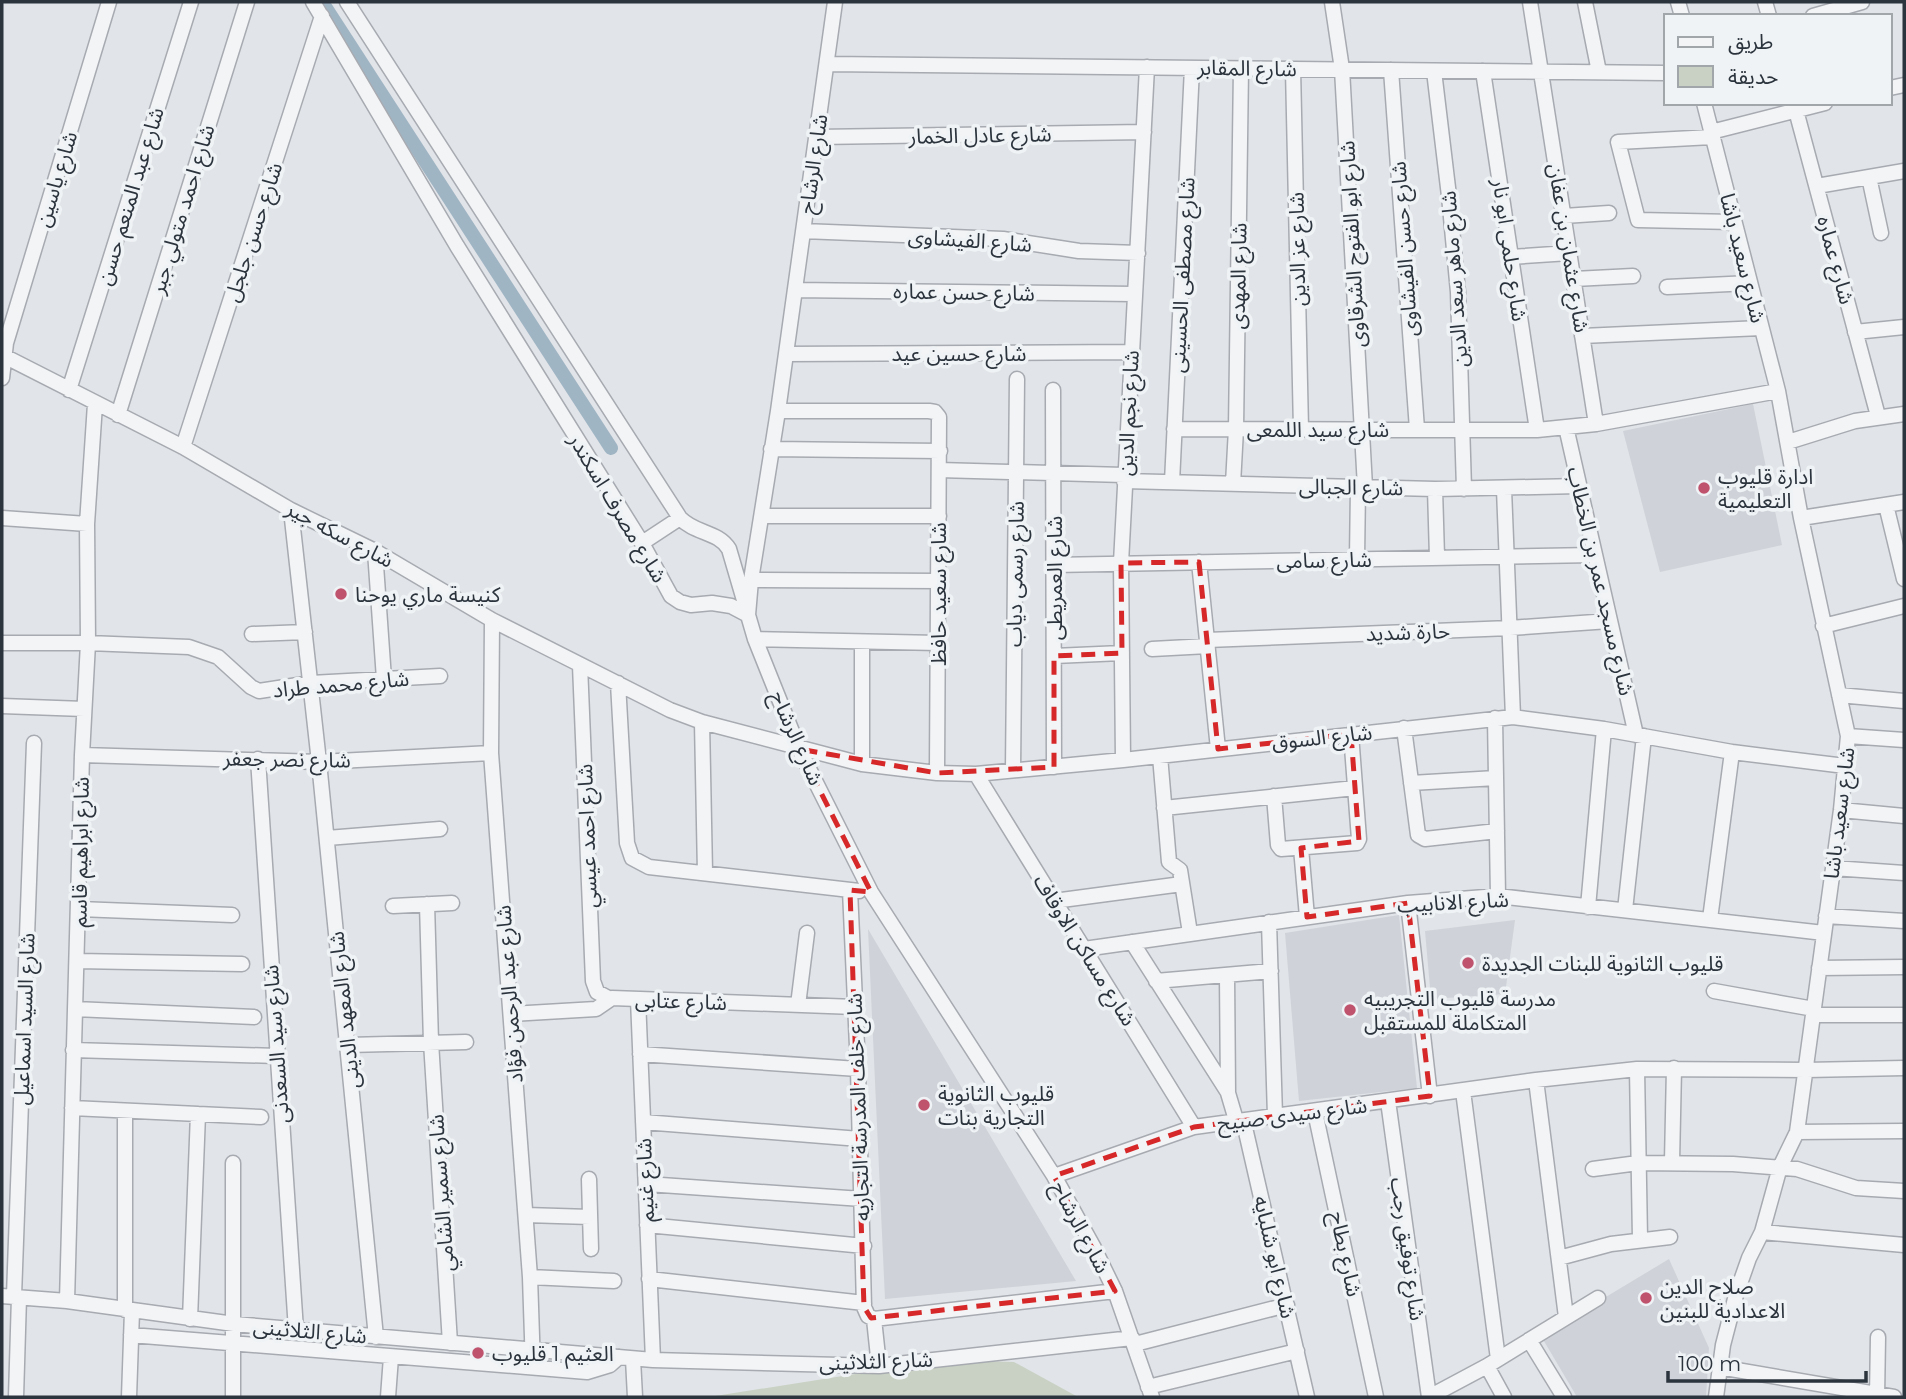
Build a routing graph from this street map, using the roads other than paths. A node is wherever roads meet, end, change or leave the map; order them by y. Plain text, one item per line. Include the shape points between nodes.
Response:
1 (109, 2) edge
2 (191, 2) edge
3 (247, 2) edge
4 (313, 2) edge
5 (347, 2) edge
6 (835, 2) edge
7 (1332, 2) edge
8 (1530, 2) edge
9 (1585, 2) edge
10 (1862, 2) edge
11 (1820, 14) edge
12 (322, 16) junction
13 (827, 64) junction
14 (1147, 67) junction
15 (1192, 68) junction
16 (1241, 68) junction
17 (1293, 69) junction
18 (1342, 69) junction
19 (1391, 70) junction
20 (1434, 71) junction
21 (1483, 71) junction
22 (1541, 72) junction
23 (1599, 72) junction
24 (1664, 73) edge
25 (1704, 105) edge
26 (1795, 107) edge
27 (1144, 132) junction
28 (1712, 135) junction
29 (817, 137) junction
30 (1904, 171) edge
31 (1869, 177) junction
32 (1817, 186) junction
33 (1609, 213) dead end
34 (1563, 216) junction
35 (1734, 222) junction
36 (803, 231) junction
37 (1881, 233) dead end
38 (1138, 253) junction
39 (1569, 253) junction
40 (1511, 257) junction
41 (1633, 276) dead end
42 (1574, 279) junction
43 (1750, 283) junction
44 (1667, 287) dead end
45 (795, 290) junction
46 (1134, 294) junction
47 (1904, 327) edge
48 (1761, 328) junction
49 (1855, 332) junction
50 (1582, 336) junction
51 (1131, 352) junction
52 (786, 354) junction
53 (4, 356) edge
54 (2, 378) edge
55 (1017, 379) dead end
56 (69, 390) junction
57 (1053, 390) dead end
58 (1778, 391) junction
59 (96, 404) junction
60 (778, 411) junction
61 (1904, 414) edge
62 (118, 415) junction
63 (1878, 416) junction
64 (1596, 424) junction
65 (1566, 428) junction
66 (1174, 429) junction
67 (1236, 429) junction
68 (1301, 429) junction
69 (1361, 429) junction
70 (1417, 429) junction
71 (1462, 429) junction
72 (1536, 430) junction
73 (1788, 442) junction
74 (183, 447) junction
75 (771, 449) junction
76 (940, 451) junction
77 (939, 470) junction
78 (1016, 471) junction
79 (1053, 473) junction
80 (1124, 478) junction
81 (1172, 482) junction
82 (1233, 484) junction
83 (1579, 486) junction
84 (1362, 487) junction
85 (1435, 489) junction
86 (1464, 489) junction
87 (1504, 489) junction
88 (1904, 502) edge
89 (1886, 505) junction
90 (291, 510) junction
91 (762, 516) junction
92 (939, 516) junction
93 (2, 518) edge
94 (680, 518) junction
95 (1801, 518) junction
96 (87, 524) junction
97 (642, 543) junction
98 (375, 551) junction
99 (1594, 555) junction
100 (1507, 556) junction
101 (1437, 557) junction
102 (1357, 559) junction
103 (1199, 562) junction
104 (1121, 564) junction
105 (1054, 565) junction
106 (1904, 579) edge
107 (751, 580) junction
108 (939, 580) junction
109 (1904, 606) edge
110 (748, 615) junction
111 (492, 620) junction
112 (1609, 621) junction
113 (1823, 626) junction
114 (1510, 628) junction
115 (305, 632) junction
116 (252, 634) dead end
117 (755, 639) junction
118 (862, 642) junction
119 (2, 643) edge
120 (88, 643) junction
121 (938, 643) junction
122 (1208, 643) junction
123 (1152, 649) dead end
124 (1122, 653) junction
125 (1054, 656) junction
126 (580, 665) junction
127 (440, 676) dead end
128 (384, 679) junction
129 (311, 683) junction
130 (618, 683) junction
131 (1839, 695) junction
132 (1904, 701) edge
133 (2, 706) edge
134 (84, 709) junction
135 (1513, 717) junction
136 (1495, 718) junction
137 (702, 722) junction
138 (1404, 728) junction
139 (1604, 729) junction
140 (1352, 734) junction
141 (1640, 736) junction
142 (1847, 736) junction
143 (1904, 740) edge
144 (34, 743) dead end
145 (799, 749) junction
146 (1218, 749) junction
147 (1732, 752) junction
148 (491, 753) junction
149 (82, 755) junction
150 (1160, 756) junction
151 (258, 759) junction
152 (1123, 760) junction
153 (319, 762) junction
154 (862, 764) junction
155 (1846, 766) junction
156 (1054, 767) junction
157 (1013, 770) junction
158 (937, 773) junction
159 (976, 774) junction
160 (1496, 778) junction
161 (1411, 783) junction
162 (1355, 788) junction
163 (1274, 796) junction
164 (1164, 808) junction
165 (1841, 810) junction
166 (1904, 816) edge
167 (440, 829) dead end
168 (1497, 831) junction
169 (327, 838) junction
170 (1301, 848) junction
171 (1833, 868) junction
172 (705, 873) junction
173 (1904, 873) edge
174 (1182, 884) junction
175 (850, 890) junction
176 (871, 892) junction
177 (1497, 896) junction
178 (1054, 901) junction
179 (452, 903) dead end
180 (1408, 903) junction
181 (427, 904) junction
182 (393, 906) dead end
183 (1588, 907) junction
184 (79, 909) junction
185 (1625, 910) junction
186 (232, 915) dead end
187 (1307, 916) junction
188 (1826, 916) junction
189 (1710, 919) junction
190 (1904, 921) edge
191 (1269, 922) junction
192 (807, 933) dead end
193 (1190, 933) junction
194 (1824, 933) junction
195 (1132, 942) junction
196 (1084, 949) junction
197 (77, 961) junction
198 (242, 964) dead end
199 (1904, 967) edge
200 (1819, 968) junction
201 (1271, 971) junction
202 (1227, 975) junction
203 (1156, 981) junction
204 (1714, 991) dead end
205 (610, 999) junction
206 (638, 999) junction
207 (798, 1005) junction
208 (855, 1007) junction
209 (75, 1009) junction
210 (1813, 1012) junction
211 (511, 1014) junction
212 (1904, 1015) edge
213 (254, 1017) dead end
214 (431, 1042) junction
215 (466, 1042) dead end
216 (348, 1045) junction
217 (73, 1050) junction
218 (640, 1054) junction
219 (277, 1056) junction
220 (1674, 1068) junction
221 (1904, 1068) edge
222 (858, 1069) junction
223 (1637, 1069) junction
224 (1806, 1070) junction
225 (1536, 1080) junction
226 (1463, 1091) junction
227 (1228, 1093) junction
228 (1430, 1096) junction
229 (1388, 1101) junction
230 (72, 1108) junction
231 (125, 1111) junction
232 (1315, 1112) junction
233 (198, 1114) junction
234 (1275, 1116) junction
235 (261, 1117) dead end
236 (1236, 1120) junction
237 (643, 1122) junction
238 (1194, 1126) junction
239 (1904, 1130) edge
240 (1797, 1132) junction
241 (860, 1139) junction
242 (1672, 1162) junction
243 (233, 1163) dead end
244 (1638, 1163) junction
245 (1780, 1167) junction
246 (1592, 1169) dead end
247 (1054, 1176) junction
248 (589, 1179) dead end
249 (647, 1184) junction
250 (1904, 1191) edge
251 (862, 1199) junction
252 (526, 1214) junction
253 (590, 1217) junction
254 (647, 1225) junction
255 (1762, 1232) junction
256 (1670, 1237) dead end
257 (1640, 1240) junction
258 (1904, 1245) edge
259 (864, 1246) junction
260 (591, 1249) dead end
261 (1559, 1258) junction
262 (530, 1277) junction
263 (649, 1279) junction
264 (614, 1281) dead end
265 (1115, 1291) junction
266 (12, 1296) edge
267 (1598, 1298) dead end
268 (67, 1301) junction
269 (864, 1303) junction
270 (1287, 1304) junction
271 (128, 1310) junction
272 (1566, 1317) junction
273 (190, 1319) junction
274 (874, 1319) junction
275 (234, 1324) junction
276 (296, 1330) junction
277 (131, 1335) junction
278 (376, 1337) junction
279 (1878, 1337) dead end
280 (1529, 1340) junction
281 (1134, 1341) junction
282 (450, 1343) junction
283 (233, 1344) junction
284 (532, 1350) junction
285 (1297, 1351) junction
286 (391, 1357) junction
287 (626, 1358) junction
288 (653, 1360) junction
289 (1492, 1362) junction
290 (879, 1366) junction
291 (533, 1367) junction
292 (1719, 1367) junction
293 (1150, 1392) edge
294 (1877, 1396) edge
295 (16, 1397) edge
296 (129, 1397) edge
297 (233, 1397) edge
298 (388, 1397) edge
299 (635, 1397) edge
300 (1307, 1397) edge
301 (1376, 1397) edge
302 (1429, 1397) edge
303 (1504, 1397) edge
304 (1564, 1397) edge
305 (1716, 1397) edge
306 (1894, 1397) edge

1 - 53 street, شارع ياسين
2 - 56 street, شارع عبد المنعم حسن
3 - 62 street, شارع احمد متولي جبر
4 - 12 street, شارع مصرف اسكندر
5 - 94 street
6 - 13 street, شارع الرشاح
7 - 18 street, شارع ابو الفتوح الشرقاوى
8 - 22 street, شارع عثمان بن عفان
9 - 23 street
10 - 11 street
12 - 74 street, شارع حسن جلجل
12 - 97 street, شارع مصرف اسكندر via 457,246
13 - 14 street, شارع المقابر
13 - 29 street, شارع الرشاح
14 - 15 street, شارع المقابر
14 - 27 street, شارع نجم الدين
15 - 16 street, شارع المقابر
15 - 66 street, شارع مصطفى الحسينى
16 - 17 street, شارع المقابر
16 - 67 street, شارع المهدى
17 - 18 street, شارع المقابر
17 - 68 street, شارع عز الدين
18 - 19 street, شارع المقابر
18 - 69 street, شارع ابو الفتوح الشرقاوى
19 - 20 street, شارع المقابر
19 - 70 street, شارع حسن الفيشاوى
20 - 21 street, شارع المقابر
20 - 71 street, شارع ماهر سعد الدين via 1454,244
21 - 22 street, شارع المقابر
21 - 40 street, شارع حلمى ابو نار
22 - 23 street, شارع المقابر
22 - 34 street, شارع عثمان بن عفان
23 - 24 street, شارع المقابر
25 - 28 street, شارع سعيد باشا
26 - 28 street
26 - 32 street, شارع عماره
27 - 29 street, شارع عادل الخمار
27 - 38 street, شارع نجم الدين
28 - 35 street, شارع سعيد باشا
28 - 35 street via 1618,141 1638,220
29 - 36 street, شارع الرشاح
30 - 31 street
31 - 32 street
31 - 37 street
32 - 49 street, شارع عماره
33 - 34 street
34 - 39 street, شارع عثمان بن عفان
35 - 43 street, شارع سعيد باشا
36 - 38 street, شارع الفيشاوى via 1003,239 1079,251
36 - 45 street, شارع الرشاح
38 - 46 street, شارع نجم الدين
39 - 40 street
39 - 42 street, شارع عثمان بن عفان
40 - 72 street, شارع حلمى ابو نار
41 - 42 street
42 - 50 street, شارع عثمان بن عفان
43 - 44 street
43 - 48 street, شارع سعيد باشا
45 - 46 street, شارع حسن عماره
45 - 52 street, شارع الرشاح
46 - 51 street, شارع نجم الدين
47 - 49 street
48 - 50 street
48 - 58 street, شارع سعيد باشا
49 - 63 street, شارع عماره
50 - 64 street, شارع عثمان بن عفان
51 - 52 street, شارع حسين عيد
51 - 80 street, شارع نجم الدين
52 - 60 street, شارع الرشاح
53 - 54 street, شارع ياسين
53 - 56 street, شارع سكه جير
55 - 78 street, شارع رسمى دياب
56 - 59 street, شارع سكه جير
57 - 79 street, شارع العمريطى
58 - 64 street, شارع سيد اللمعى
58 - 73 street, شارع سعيد باشا
59 - 62 street, شارع سكه جير
59 - 96 street, شارع ابراهيم قاسم
60 - 75 street, شارع الرشاح
60 - 76 street, شارع سعيد حافظ via 929,411 940,419
61 - 63 street
62 - 74 street, شارع سكه جير
63 - 73 street
64 - 65 street, شارع سيد اللمعى
65 - 72 street, شارع سيد اللمعى
65 - 83 street, شارع مسجد عمر بن الخطاب
66 - 67 street, شارع سيد اللمعى
66 - 81 street, شارع مصطفى الحسينى
67 - 68 street, شارع سيد اللمعى
67 - 82 street, شارع المهدى
68 - 69 street, شارع سيد اللمعى
69 - 70 street, شارع سيد اللمعى
69 - 84 street, شارع ابو الفتوح الشرقاوى
70 - 71 street, شارع سيد اللمعى
71 - 72 street, شارع سيد اللمعى
71 - 86 street, شارع ماهر سعد الدين
73 - 95 street, شارع سعيد باشا
74 - 90 street, شارع سكه جير
75 - 76 street
75 - 91 street, شارع الرشاح
76 - 77 street, شارع سعيد حافظ
77 - 78 street, شارع الجبالى
77 - 92 street, شارع سعيد حافظ
78 - 79 street, شارع الجبالى
78 - 157 street, شارع رسمى دياب
79 - 80 street, شارع الجبالى
79 - 105 street, شارع العمريطى
80 - 81 street, شارع الجبالى
80 - 104 street, شارع نجم الدين
81 - 82 street, شارع الجبالى
82 - 84 street, شارع الجبالى
83 - 87 street, شارع الجبالى
83 - 99 street, شارع مسجد عمر بن الخطاب
84 - 85 street, شارع الجبالى
84 - 102 street, شارع ابو الفتوح الشرقاوى
85 - 86 street, شارع الجبالى
85 - 101 street
86 - 87 street, شارع الجبالى
87 - 100 street
88 - 89 street
89 - 95 street
89 - 106 street
90 - 98 street, شارع سكه جير
90 - 115 street, شارع المعهد الدينى
91 - 92 street
91 - 107 street, شارع الرشاح
92 - 108 street, شارع سعيد حافظ
93 - 96 street
94 - 97 street
94 - 110 street via 695,530 719,538 729,549
95 - 113 street, شارع سعيد باشا
96 - 120 street, شارع ابراهيم قاسم
97 - 110 street, شارع مصرف اسكندر via 671,596 691,605 722,604
98 - 111 street, شارع سكه جير
98 - 128 street
99 - 100 street, شارع سامى
99 - 112 street, شارع مسجد عمر بن الخطاب
100 - 101 street, شارع سامى
100 - 114 street
101 - 102 street, شارع سامى
102 - 103 street, شارع سامى
103 - 104 street, شارع سامى
103 - 122 street
104 - 105 street, شارع سامى
104 - 124 street, شارع نجم الدين
105 - 125 street, شارع العمريطى
107 - 108 street
107 - 110 street, شارع الرشاح
108 - 121 street, شارع سعيد حافظ
109 - 113 street
110 - 117 street, شارع الرشاح
111 - 126 street, شارع سكه جير
111 - 148 street, شارع عبد الرحمن فؤاد
112 - 114 street, حارة شديد
112 - 141 street, شارع مسجد عمر بن الخطاب
113 - 131 street, شارع سعيد باشا
114 - 122 street, حارة شديد
114 - 135 street
115 - 116 street
115 - 129 street, شارع المعهد الدينى
117 - 118 street
117 - 145 street, شارع الرشاح
118 - 121 street
118 - 154 street
119 - 120 street, شارع محمد طراد
120 - 129 street, شارع محمد طراد via 206,651 259,691
120 - 134 street, شارع ابراهيم قاسم
121 - 158 street, شارع سعيد حافظ
122 - 123 street, حارة شديد
122 - 146 street
124 - 125 street
124 - 152 street, شارع نجم الدين
125 - 156 street, شارع العمريطى
126 - 130 street, شارع سكه جير
126 - 205 street, شارع احمد عيسي via 593,981 597,992
127 - 128 street, شارع محمد طراد
128 - 129 street, شارع محمد طراد
129 - 153 street, شارع المعهد الدينى
130 - 137 street, شارع سكه جير
130 - 172 street via 627,843 632,858 649,866
131 - 132 street
131 - 142 street, شارع سعيد باشا
133 - 134 street
134 - 149 street, شارع ابراهيم قاسم
135 - 136 street, شارع السوق
135 - 139 street, شارع السوق
136 - 138 street, شارع السوق
136 - 160 street
137 - 145 street, شارع سكه جير
137 - 172 street
138 - 140 street, شارع السوق
138 - 161 street
139 - 141 street, شارع السوق
139 - 183 street
140 - 146 street, شارع السوق
140 - 162 street
141 - 147 street, شارع السوق
141 - 185 street, شارع مسجد عمر بن الخطاب
142 - 143 street
142 - 155 street, شارع سعيد باشا
144 - 266 street, شارع السيد اسماعيل
145 - 154 street, شارع السوق
145 - 176 street, شارع الرشاح
146 - 150 street, شارع السوق
147 - 155 street, شارع السوق
147 - 189 street
148 - 153 street, شارع نصر جعفر
148 - 211 street, شارع عبد الرحمن فؤاد
149 - 151 street, شارع نصر جعفر
149 - 184 street, شارع ابراهيم قاسم
150 - 152 street, شارع السوق
150 - 164 street
151 - 153 street, شارع نصر جعفر
151 - 219 street, شارع سيد السعدنى
152 - 156 street, شارع السوق
153 - 169 street, شارع المعهد الدينى
154 - 158 street, شارع السوق
155 - 165 street, شارع سعيد باشا
156 - 157 street, شارع السوق
157 - 159 street, شارع السوق
158 - 159 street, شارع السوق
159 - 178 street, شارع مساكن الاوقاف
160 - 161 street
160 - 168 street
161 - 168 street via 1420,837
162 - 163 street
162 - 170 street via 1358,842
163 - 164 street
163 - 170 street via 1279,846
164 - 174 street via 1169,862 1180,870
165 - 166 street
165 - 171 street, شارع سعيد باشا
167 - 169 street
168 - 177 street
169 - 216 street, شارع المعهد الدينى
170 - 187 street
171 - 173 street
171 - 188 street, شارع سعيد باشا
172 - 175 street
174 - 178 street
174 - 193 street
175 - 176 street
175 - 208 street, شارع خلف المدرسة التجاريه
176 - 247 street, شارع الرشاح
177 - 180 street, شارع الانابيب
177 - 183 street, شارع الانابيب
178 - 196 street, شارع مساكن الاوقاف
179 - 181 street
180 - 187 street, شارع الانابيب
180 - 228 street
181 - 182 street
181 - 214 street, شارع سمير الشامي
183 - 185 street, شارع الانابيب
184 - 186 street
184 - 197 street, شارع ابراهيم قاسم
185 - 189 street, شارع الانابيب
187 - 191 street, شارع الانابيب
188 - 190 street
188 - 194 street, شارع سعيد باشا
189 - 194 street, شارع الانابيب
191 - 193 street, شارع الانابيب
191 - 201 street
192 - 207 street
193 - 195 street, شارع الانابيب
194 - 200 street, شارع سعيد باشا
195 - 196 street, شارع الانابيب
195 - 203 street
196 - 238 street, شارع مساكن الاوقاف
197 - 198 street
197 - 209 street, شارع ابراهيم قاسم
199 - 200 street
200 - 210 street, شارع سعيد باشا
201 - 202 street
201 - 234 street
202 - 203 street
202 - 227 street
203 - 227 street
204 - 210 street
205 - 206 street, شارع عتابى
205 - 211 street, شارع عتابى via 596,1009
206 - 207 street, شارع عتابى
206 - 218 street, شارع غنيم
207 - 208 street, شارع عتابى
208 - 222 street, شارع خلف المدرسة التجاريه
209 - 213 street
209 - 217 street, شارع ابراهيم قاسم
210 - 212 street
210 - 224 street, شارع سعيد باشا
211 - 252 street, شارع عبد الرحمن فؤاد
214 - 215 street
214 - 216 street
214 - 282 street, شارع سمير الشامي
216 - 278 street, شارع المعهد الدينى
217 - 219 street
217 - 230 street, شارع ابراهيم قاسم
218 - 222 street
218 - 237 street, شارع غنيم
219 - 276 street, شارع سيد السعدنى
220 - 223 street, شارع سيدى صبيح
220 - 224 street, شارع سيدى صبيح
220 - 242 street
221 - 224 street, شارع سيدى صبيح
222 - 241 street, شارع خلف المدرسة التجاريه
223 - 225 street, شارع سيدى صبيح
223 - 244 street
224 - 240 street, شارع سعيد باشا
225 - 226 street, شارع سيدى صبيح
225 - 261 street
226 - 228 street, شارع سيدى صبيح
226 - 289 street
227 - 236 street, شارع ابو شلبايه
228 - 229 street, شارع سيدى صبيح
229 - 232 street, شارع سيدى صبيح
229 - 302 street, شارع توفيق رجب
230 - 231 street
230 - 268 street, شارع ابراهيم قاسم
231 - 233 street
231 - 271 street
232 - 234 street, شارع سيدى صبيح
232 - 301 street, شارع بطاح
233 - 235 street
233 - 273 street
234 - 236 street, شارع سيدى صبيح
236 - 238 street, شارع سيدى صبيح
236 - 270 street, شارع ابو شلبايه via 1247,1132
237 - 241 street
237 - 249 street, شارع غنيم
238 - 247 street, شارع سيدى صبيح
239 - 240 street
240 - 245 street, شارع سعيد باشا
241 - 251 street, شارع خلف المدرسة التجاريه
242 - 244 street
242 - 245 street
243 - 275 street
244 - 246 street
244 - 257 street
245 - 250 street via 1847,1187
245 - 255 street, شارع سعيد باشا
247 - 265 street, شارع الرشاح
248 - 253 street
249 - 251 street
249 - 254 street, شارع غنيم
251 - 259 street, شارع خلف المدرسة التجاريه
252 - 253 street
252 - 262 street, شارع عبد الرحمن فؤاد
253 - 260 street
254 - 259 street
254 - 263 street, شارع غنيم
255 - 258 street
255 - 292 street, شارع سعيد باشا via 1736,1294
256 - 257 street
257 - 261 street
259 - 269 street, شارع خلف المدرسة التجاريه
261 - 272 street
262 - 264 street
262 - 284 street, شارع عبد الرحمن فؤاد
263 - 269 street
263 - 288 street, شارع غنيم
265 - 274 street
265 - 281 street, شارع الرشاح
266 - 268 street, شارع الثلاثينى
266 - 295 street, شارع السيد اسماعيل
267 - 272 street
268 - 271 street, شارع الثلاثينى
269 - 274 street via 866,1313
270 - 281 street, شارع الثلاثينى
270 - 285 street, شارع ابو شلبايه
271 - 273 street, شارع الثلاثينى
271 - 277 street
272 - 280 street
273 - 275 street, شارع الثلاثينى
274 - 290 street
275 - 276 street, شارع الثلاثينى
275 - 283 street
276 - 278 street, شارع الثلاثينى
277 - 283 street, شارع الثلاثينى
277 - 296 street
278 - 282 street, شارع الثلاثينى
279 - 294 street
280 - 289 street
280 - 304 street
281 - 290 street, شارع الثلاثينى
281 - 293 street, شارع الرشاح
282 - 284 street, شارع الثلاثينى
283 - 286 street, شارع الثلاثينى
283 - 297 street
284 - 287 street, شارع الثلاثينى
284 - 291 street, شارع عبد الرحمن فؤاد
285 - 293 street
285 - 300 street, شارع ابو شلبايه
286 - 291 street, شارع الثلاثينى
286 - 298 street
287 - 288 street, شارع الثلاثينى
287 - 291 street, شارع الثلاثينى via 587,1372
287 - 299 street
288 - 290 street, شارع الثلاثينى
289 - 302 street
289 - 303 street
292 - 294 street
292 - 305 street, شارع سعيد باشا
294 - 306 street

